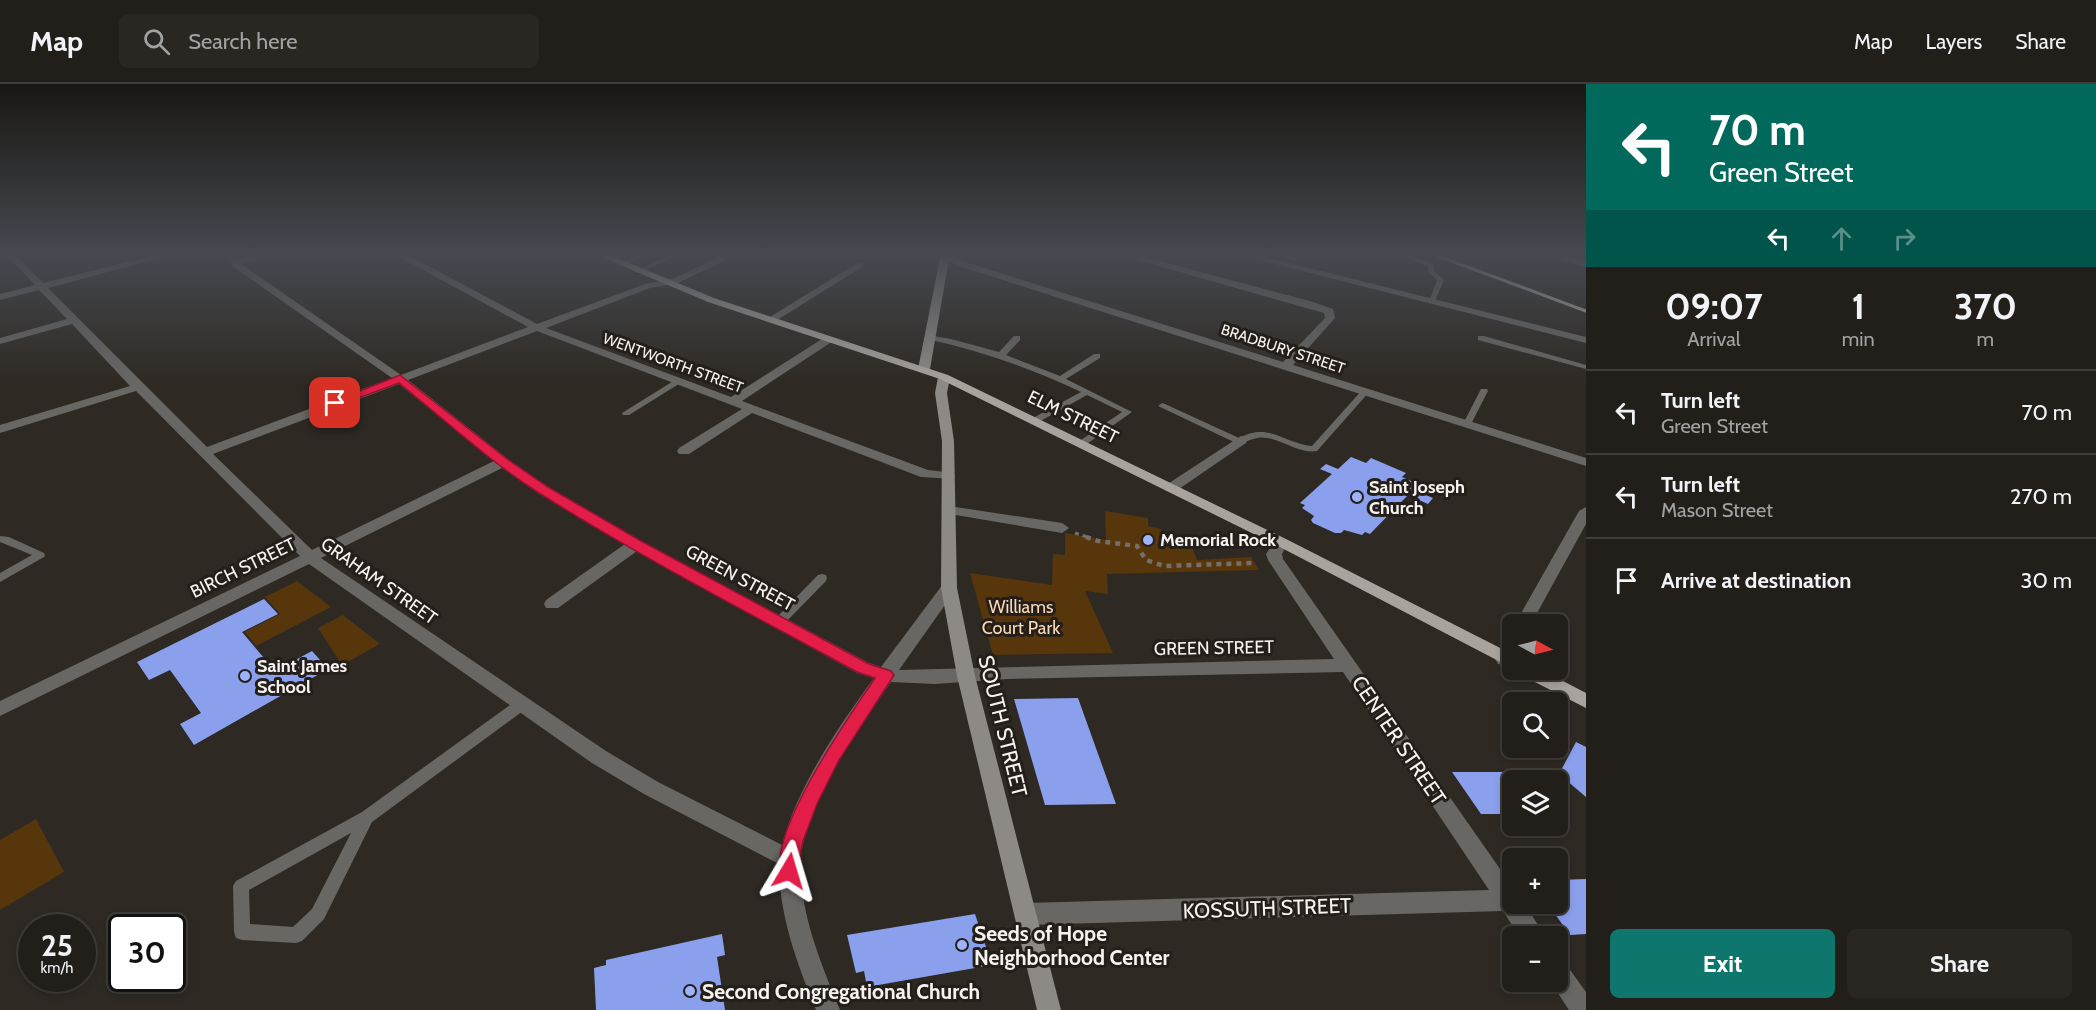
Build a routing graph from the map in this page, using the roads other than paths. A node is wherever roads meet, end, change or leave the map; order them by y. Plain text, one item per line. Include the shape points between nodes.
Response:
1 (51, 296) edge
2 (282, 296) edge
3 (476, 296) edge
4 (621, 296) edge
5 (702, 296) edge
6 (809, 296) edge
7 (936, 296) edge
8 (1070, 296) edge
9 (1280, 296) edge
10 (1411, 296) edge
11 (1434, 296) edge
12 (1432, 302) junction
13 (76, 320) junction
14 (770, 320) junction
15 (537, 328) junction
16 (930, 337) junction
17 (1017, 338) dead end
18 (1481, 338) dead end
19 (829, 339) junction
20 (1586, 340) edge
21 (0, 341) edge
22 (1002, 354) junction
23 (1097, 356) dead end
24 (1286, 366) junction
25 (1586, 367) edge
26 (924, 369) junction
27 (944, 377) junction
28 (400, 379) junction
29 (1061, 379) junction
30 (678, 382) junction
31 (138, 387) junction
32 (1366, 391) junction
33 (1087, 392) junction
34 (1484, 392) dead end
35 (733, 401) junction
36 (1162, 406) dead end
37 (752, 408) junction
38 (626, 413) dead end
39 (1034, 421) junction
40 (1467, 424) junction
41 (0, 429) edge
42 (1240, 440) junction
43 (1081, 444) junction
44 (684, 451) dead end
45 (206, 452) junction
46 (503, 462) junction
47 (1586, 462) edge
48 (948, 476) junction
49 (1171, 488) junction
50 (949, 510) junction
51 (1586, 511) edge
52 (1062, 528) road end
53 (0, 539) edge
54 (1281, 542) junction
55 (636, 544) junction
56 (310, 557) junction
57 (0, 578) edge
58 (822, 578) dead end
59 (949, 588) junction
60 (552, 604) dead end
61 (1529, 614) edge
62 (779, 622) junction
63 (1502, 652) edge
64 (1348, 665) junction
65 (886, 675) junction
66 (966, 676) junction
67 (1546, 680) edge
68 (1586, 701) edge
69 (522, 704) junction
70 (0, 709) edge
71 (367, 817) junction
72 (790, 858) junction
73 (1502, 890) edge
74 (1502, 900) edge
75 (1026, 914) junction
76 (1568, 987) edge
77 (828, 1010) edge
78 (1049, 1010) edge
79 (1584, 1010) edge

1 - 13 street, GRAHAM STREET
2 - 28 street, GREEN STREET
3 - 15 street, WENTWORTH STREET
4 - 15 street
5 - 14 main road, ELM STREET
6 - 14 street
7 - 16 street
8 - 24 street, BRADBURY STREET
9 - 24 street via 1329,311 1330,318
10 - 12 street
11 - 12 lane
12 - 20 street
13 - 21 street
13 - 31 street, GRAHAM STREET
14 - 19 main road, ELM STREET
15 - 28 street
15 - 30 street, WENTWORTH STREET
16 - 22 lane
16 - 26 street
17 - 22 lane
18 - 25 lane
19 - 26 main road, ELM STREET
19 - 35 street
22 - 29 lane
23 - 29 lane
24 - 32 street, BRADBURY STREET
26 - 27 main road, ELM STREET
27 - 39 main road, ELM STREET
27 - 48 street, SOUTH STREET via 941,393
28 - 45 street
28 - 46 street, GREEN STREET
29 - 33 lane
30 - 35 street, WENTWORTH STREET
30 - 38 lane
31 - 41 street
31 - 45 street, GRAHAM STREET
32 - 40 street, BRADBURY STREET
32 - 42 lane via 1314,448 1260,433
33 - 39 lane
33 - 43 lane via 1128,412
34 - 40 lane
35 - 37 street, WENTWORTH STREET
36 - 42 lane
37 - 44 street
37 - 48 street, WENTWORTH STREET via 926,474
39 - 43 main road, ELM STREET
40 - 47 street, BRADBURY STREET
42 - 49 street
43 - 49 main road, ELM STREET
45 - 56 street, GRAHAM STREET
46 - 55 street, GREEN STREET
46 - 56 street, BIRCH STREET
48 - 50 street, SOUTH STREET
49 - 54 main road, ELM STREET
50 - 52 street
50 - 59 street, SOUTH STREET
51 - 61 street
53 - 57 lane via 40,555
54 - 63 main road, ELM STREET
54 - 64 street, CENTER STREET via 1274,554 1276,560
55 - 60 street
55 - 62 street, GREEN STREET
56 - 69 street, GRAHAM STREET
56 - 70 street, BIRCH STREET
58 - 62 lane
59 - 65 street
59 - 66 street, SOUTH STREET
62 - 65 street, GREEN STREET via 863,668
64 - 66 street, GREEN STREET via 995,672
64 - 73 street, CENTER STREET
65 - 66 street, GREEN STREET
65 - 72 street via 819,780 798,826
66 - 75 street, SOUTH STREET
67 - 68 main road
69 - 71 lane
69 - 72 street, GRAHAM STREET via 651,788
71 - 71 lane via 241,886 242,932 296,934 318,914
72 - 77 street via 793,905
74 - 75 street, KOSSUTH STREET
75 - 78 street, SOUTH STREET
76 - 79 street

